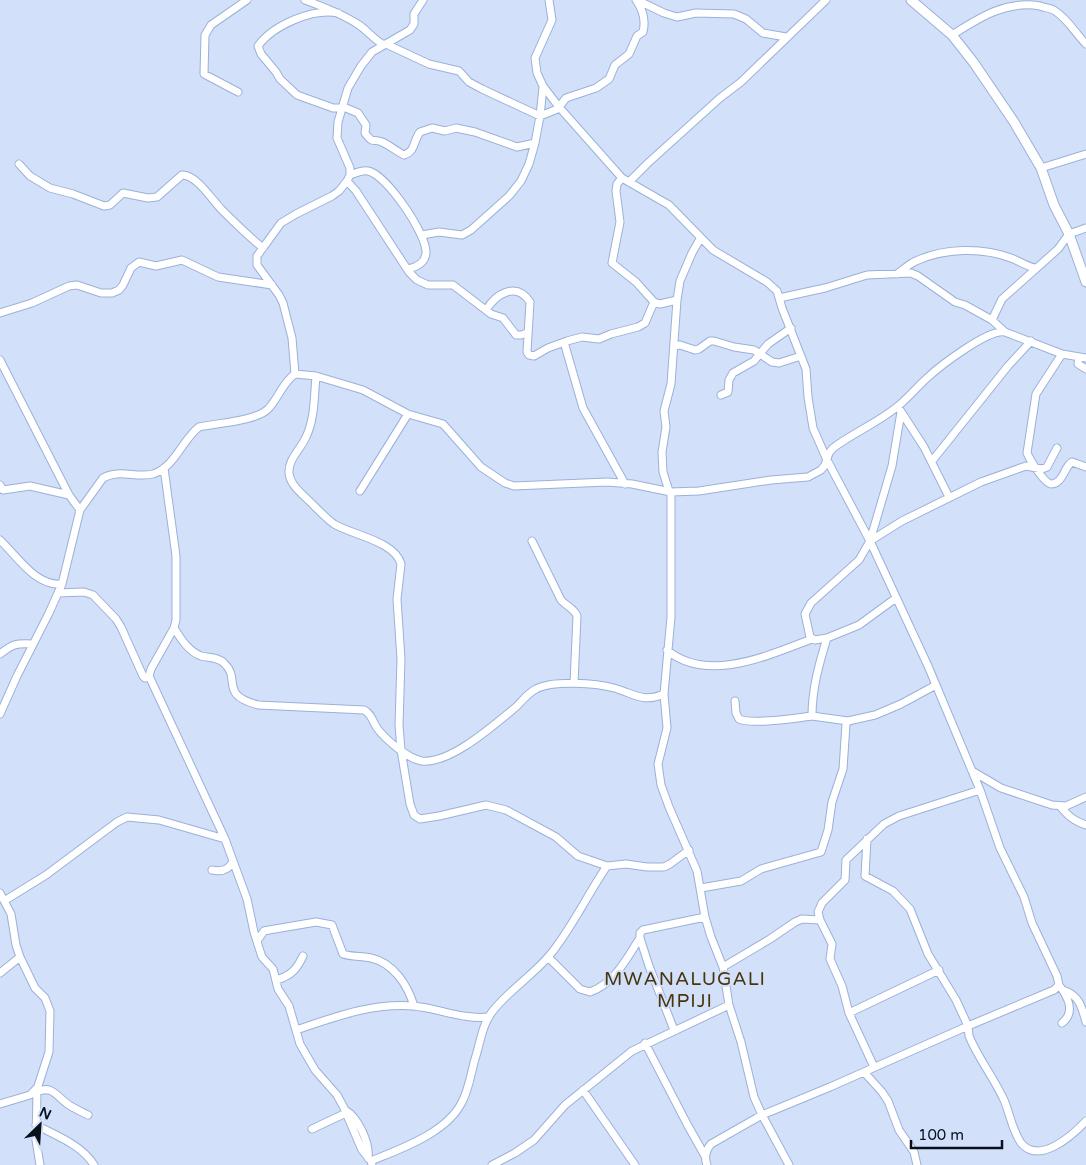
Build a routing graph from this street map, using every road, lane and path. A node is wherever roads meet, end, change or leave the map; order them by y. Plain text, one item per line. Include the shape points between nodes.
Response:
1 (247, 0) edge
2 (305, 0) edge
3 (423, 0) edge
4 (549, 0) edge
5 (637, 0) edge
6 (826, 0) edge
7 (911, 0) edge
8 (338, 13) junction
9 (952, 35) junction
10 (786, 37) junction
11 (1086, 44) edge
12 (385, 45) junction
13 (543, 86) junction
14 (238, 92) dead end
15 (342, 107) junction
16 (559, 107) junction
17 (540, 116) junction
18 (535, 143) junction
19 (1086, 154) edge
20 (19, 164) dead end
21 (1041, 168) junction
22 (348, 178) junction
23 (622, 178) junction
24 (629, 182) junction
25 (1086, 228) edge
26 (1069, 234) junction
27 (422, 235) junction
28 (700, 239) junction
29 (262, 248) junction
30 (1035, 268) junction
31 (408, 269) junction
32 (896, 275) junction
33 (1086, 282) edge
34 (272, 285) junction
35 (779, 298) junction
36 (677, 300) junction
37 (654, 302) junction
38 (486, 310) junction
39 (0, 313) edge
40 (992, 320) junction
41 (791, 328) junction
42 (1004, 332) junction
43 (528, 333) junction
44 (1031, 341) junction
45 (564, 342) junction
46 (674, 346) junction
47 (1062, 354) junction
48 (761, 355) junction
49 (801, 356) junction
50 (1082, 357) edge
51 (0, 360) edge
52 (1086, 370) edge
53 (295, 374) junction
54 (316, 376) junction
55 (721, 395) dead end
56 (900, 409) junction
57 (408, 414) junction
58 (1057, 448) dead end
59 (827, 460) junction
60 (932, 462) junction
61 (1086, 467) edge
62 (164, 468) junction
63 (1036, 468) junction
64 (625, 484) junction
65 (1, 489) edge
66 (360, 491) dead end
67 (670, 491) junction
68 (69, 495) junction
69 (949, 497) junction
70 (80, 510) junction
71 (0, 540) edge
72 (532, 541) dead end
73 (870, 541) junction
74 (62, 584) junction
75 (58, 593) junction
76 (896, 598) junction
77 (174, 628) junction
78 (827, 638) junction
79 (812, 639) junction
80 (32, 644) junction
81 (667, 650) junction
82 (0, 654) edge
83 (149, 676) junction
84 (574, 683) junction
85 (936, 685) junction
86 (664, 694) junction
87 (735, 701) dead end
88 (0, 714) edge
89 (812, 716) junction
90 (848, 721) junction
91 (401, 750) junction
92 (972, 770) junction
93 (980, 790) junction
94 (1086, 797) edge
95 (1060, 806) junction
96 (1086, 824) edge
97 (225, 839) junction
98 (867, 839) junction
99 (689, 850) junction
100 (233, 861) junction
101 (607, 866) junction
102 (212, 870) dead end
103 (701, 888) junction
104 (0, 892) edge
105 (4, 901) junction
106 (705, 917) junction
107 (820, 920) junction
108 (640, 938) junction
109 (257, 941) junction
110 (303, 956) dead end
111 (20, 957) junction
112 (548, 957) junction
113 (723, 967) junction
114 (939, 970) junction
115 (0, 973) edge
116 (276, 980) junction
117 (1061, 988) junction
118 (729, 1005) junction
119 (414, 1006) junction
120 (848, 1013) junction
121 (489, 1017) junction
122 (1086, 1022) edge
123 (1062, 1023) dead end
124 (968, 1026) junction
125 (296, 1030) junction
126 (674, 1030) junction
127 (646, 1043) junction
128 (874, 1067) junction
129 (864, 1072) junction
130 (38, 1089) junction
131 (583, 1090) junction
132 (0, 1104) edge
133 (345, 1112) junction
134 (88, 1115) dead end
135 (762, 1115) junction
136 (1086, 1122) edge
137 (36, 1124) junction
138 (312, 1129) dead end
139 (705, 1156) junction
140 (370, 1161) edge
141 (918, 1164) edge
142 (40, 1165) edge
143 (94, 1165) edge
144 (492, 1165) edge
145 (635, 1165) edge
146 (707, 1165) edge
147 (789, 1165) edge

1 - 14 street via 210,25 205,35 204,74
2 - 8 street
3 - 12 street via 414,14 412,28
4 - 13 street via 552,20 535,58
5 - 10 street via 677,17 696,13 734,14 763,33
5 - 16 street via 645,24 629,54 614,65 609,78 596,88 566,98
6 - 10 street
7 - 9 street
8 - 12 street
8 - 15 street via 316,13 281,26 262,40 258,49 280,80 298,95 333,108
9 - 11 street via 1001,7 1033,4 1053,10 1068,21
9 - 21 street via 1014,122
10 - 24 street
12 - 15 street via 372,52 360,66
12 - 17 street via 429,64 459,71 469,82
13 - 16 street
13 - 17 street
15 - 18 street via 358,113 370,139 404,155 413,150 420,132 432,128 445,132 456,128 474,132 517,147
15 - 22 street via 336,138 350,168
16 - 17 street
16 - 23 street
17 - 18 street
18 - 27 street via 521,182 502,204 471,230 462,235 440,232
19 - 21 street
20 - 29 street via 30,176 50,188 104,206 110,205 123,193 157,197 182,175 188,175
21 - 26 street
22 - 27 street via 362,170 375,174 410,214
22 - 29 street via 332,196 282,223
22 - 31 street
23 - 24 street
23 - 37 street via 616,191 620,222 612,263
24 - 28 street via 670,205
25 - 26 street
26 - 30 street via 1058,249
26 - 33 street
27 - 31 street via 426,256 420,264
28 - 35 street via 766,282 777,291
28 - 36 street via 680,280
29 - 34 street via 257,256 257,265
30 - 32 street via 994,253 956,251 915,262
30 - 40 street via 1002,300
31 - 38 street via 417,280 428,285 453,285
32 - 35 street via 867,275
32 - 40 street via 911,273 918,276 955,302
34 - 39 street via 218,277 182,260 156,266 139,262 131,268 119,290 112,293 69,286
34 - 53 street via 283,303 292,338
35 - 41 street
36 - 37 street via 660,304
36 - 46 street
37 - 45 street via 645,323 638,327 598,339 582,337
38 - 43 street via 503,318 516,335
38 - 43 street via 499,294 511,290 521,294 530,302
40 - 42 street
41 - 48 street via 768,344
41 - 49 street
42 - 44 street
42 - 56 street via 984,338 957,356 930,376
43 - 45 street via 529,355 534,356
44 - 47 street
44 - 60 street
45 - 64 street via 583,408
46 - 48 street via 695,350 714,341 749,348
46 - 67 street via 671,384 664,411 666,427 662,452 663,472
47 - 50 street
47 - 63 street via 1036,394 1027,453
48 - 49 street via 779,363
48 - 55 street via 733,373 728,392
49 - 59 street via 806,369 813,428
50 - 52 street via 1078,364
51 - 68 street
53 - 54 street
53 - 62 street via 264,413 199,427
54 - 57 street via 363,390
54 - 91 street via 310,428 291,461 291,482 329,520 373,540 400,560 397,598
56 - 59 street via 832,448
56 - 60 street
56 - 73 street via 892,466
57 - 64 street via 443,424 482,467 514,486
57 - 66 street
58 - 63 street via 1047,467
59 - 67 street via 821,470 808,477 699,491
59 - 73 street
60 - 69 street
61 - 63 street via 1072,462 1054,484 1046,481
62 - 70 street via 143,476 105,476
62 - 77 street via 176,556
63 - 69 street via 1026,466
64 - 67 street
65 - 68 street via 30,486
67 - 81 street
68 - 70 street
69 - 73 street
70 - 74 street
71 - 74 street via 44,582
72 - 84 street via 561,600 577,616
73 - 76 street
73 - 79 street via 859,560 810,603 805,620
74 - 75 street
75 - 80 street
75 - 83 street via 93,595 121,627 142,676
76 - 78 street via 859,624
76 - 85 street
77 - 83 street
77 - 91 street via 182,642 195,653 226,664 236,695 258,705 364,710 376,727
78 - 79 street
78 - 89 street via 817,670
79 - 81 street via 718,667 684,661
80 - 82 street via 16,643
80 - 88 street
81 - 86 street
83 - 97 street
84 - 86 street via 614,688 648,699
84 - 91 street via 536,689 486,732 448,755 422,761
85 - 90 street via 875,715
85 - 92 street
86 - 99 street via 666,728 658,764 661,785
87 - 89 street via 736,713 743,721
89 - 90 street
90 - 103 street via 843,769 821,852 761,868 742,881
91 - 101 street via 410,804 420,819 486,805 506,810 556,837 578,856
92 - 93 street
92 - 95 street via 1001,788
93 - 98 street via 899,816
93 - 117 street via 1000,848
94 - 95 street
95 - 96 street via 1074,821
97 - 100 street
97 - 105 street via 159,820 127,817
98 - 107 street via 846,860 845,880 822,903 818,912
98 - 114 street via 865,876 893,891 910,909 922,941
99 - 101 street via 664,867
99 - 103 street
100 - 102 street via 224,870
100 - 109 street
101 - 112 street
103 - 106 street
104 - 105 street
105 - 111 street via 11,914
106 - 108 street via 643,930
106 - 113 street
107 - 113 street via 795,922
107 - 120 street via 832,944 830,959 842,986
108 - 112 street via 611,979 590,992 580,989
108 - 126 street
109 - 116 street via 262,957 273,969
109 - 119 street via 264,931 316,922 332,925 343,954 382,962 403,981
110 - 116 street via 296,970
111 - 115 street
111 - 130 street via 50,1011 49,1052
112 - 121 street
113 - 118 street
114 - 120 street
114 - 124 street
116 - 125 street
117 - 122 street via 1076,997
117 - 123 street via 1070,1013
117 - 124 street
118 - 126 street
118 - 135 street
119 - 121 street
119 - 125 street via 348,1012
120 - 128 street
121 - 140 street via 464,1098 452,1117 408,1146
124 - 128 street
124 - 136 street via 971,1042 1004,1100 1019,1141 1028,1150 1042,1154 1056,1149
125 - 133 street via 303,1050
126 - 127 street
127 - 131 street via 619,1060
127 - 139 street
128 - 129 street
129 - 135 street
129 - 141 street via 888,1101 899,1130
130 - 132 street via 30,1095
130 - 134 street via 54,1091 69,1105
130 - 137 street
131 - 144 street via 534,1140
131 - 145 street
133 - 138 street
133 - 140 street via 351,1114 358,1124
135 - 139 street via 711,1144
135 - 147 street
137 - 142 street
137 - 143 street via 62,1138
139 - 146 street

